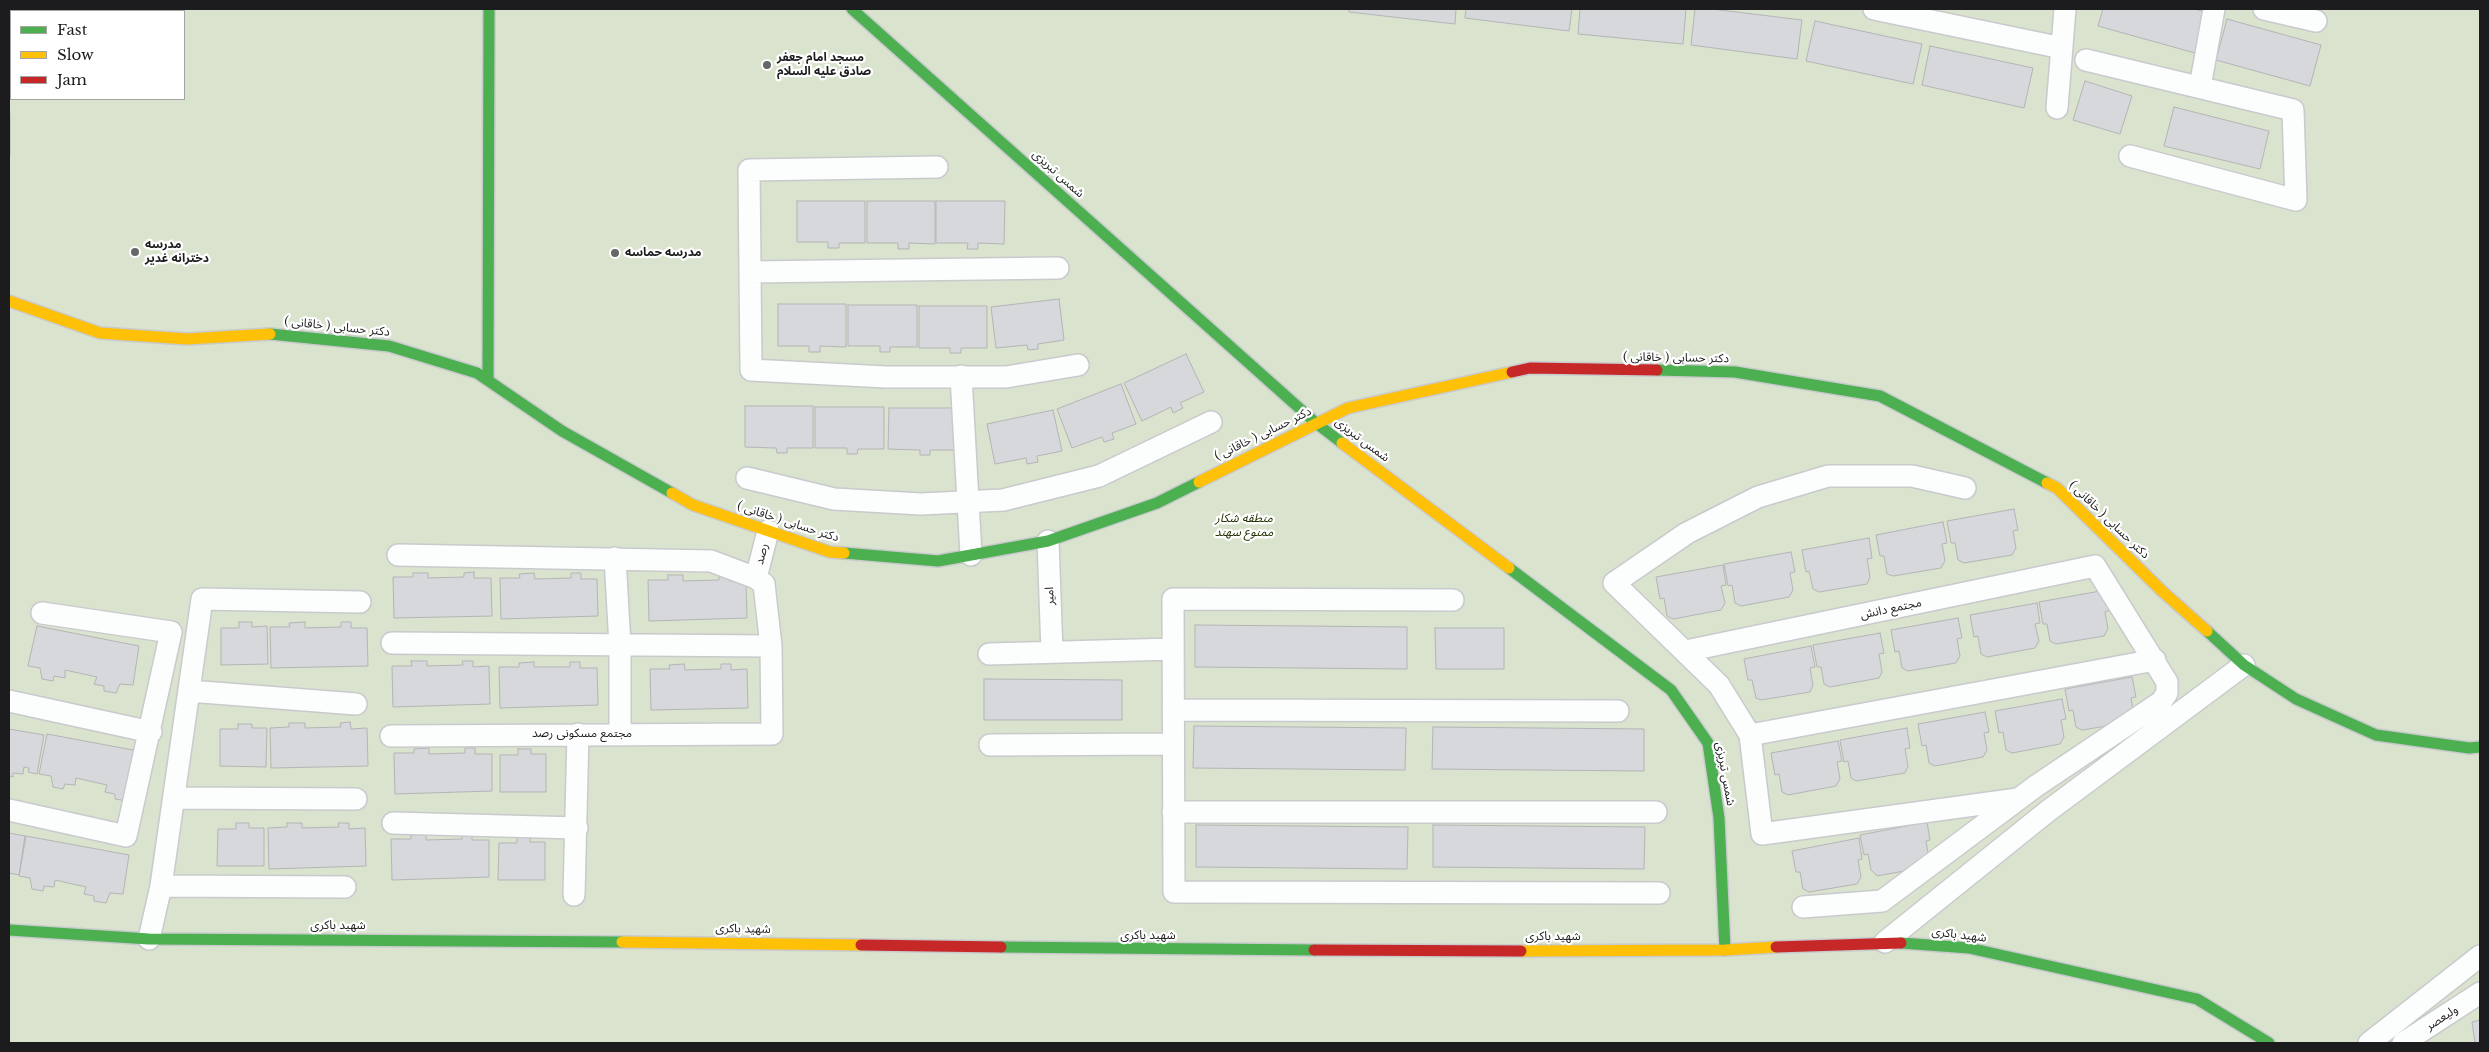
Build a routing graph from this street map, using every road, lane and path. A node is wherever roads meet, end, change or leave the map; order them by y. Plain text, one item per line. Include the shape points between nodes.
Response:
1 (490, 9) edge
2 (852, 9) edge
3 (1874, 9) edge
4 (2065, 9) edge
5 (2214, 9) edge
6 (2264, 9) edge
7 (2316, 21) dead end
8 (2062, 48) junction
9 (2086, 60) dead end
10 (2200, 87) junction
11 (2057, 108) dead end
12 (2130, 156) dead end
13 (937, 167) dead end
14 (1058, 268) dead end
15 (750, 272) junction
16 (9, 301) edge
17 (1078, 365) dead end
18 (962, 376) junction
19 (488, 380) junction
20 (1211, 422) dead end
21 (1316, 423) junction
22 (747, 478) dead end
23 (1965, 488) dead end
24 (967, 501) junction
25 (768, 531) junction
26 (1048, 541) junction
27 (398, 555) dead end
28 (970, 555) junction
29 (615, 558) junction
30 (756, 578) junction
31 (1453, 600) dead end
32 (360, 602) dead end
33 (42, 613) dead end
34 (392, 643) dead end
35 (620, 645) junction
36 (771, 646) junction
37 (1173, 649) junction
38 (1052, 652) junction
39 (1686, 652) junction
40 (989, 654) dead end
41 (2155, 660) junction
42 (2244, 664) junction
43 (189, 691) junction
44 (9, 701) edge
45 (356, 704) dead end
46 (1173, 710) junction
47 (1618, 711) dead end
48 (151, 732) junction
49 (578, 734) junction
50 (620, 734) junction
51 (1750, 735) junction
52 (391, 736) dead end
53 (1173, 744) junction
54 (990, 745) dead end
55 (2480, 747) edge
56 (2028, 792) junction
57 (174, 798) junction
58 (356, 799) dead end
59 (9, 810) edge
60 (2048, 811) junction
61 (1173, 812) junction
62 (1656, 812) dead end
63 (393, 823) dead end
64 (577, 828) junction
65 (161, 886) junction
66 (346, 887) dead end
67 (1659, 893) dead end
68 (574, 895) dead end
69 (1803, 907) dead end
70 (9, 930) edge
71 (149, 939) junction
72 (1885, 942) junction
73 (1725, 950) junction
74 (2480, 956) edge
75 (2478, 996) edge
76 (2269, 1043) edge
77 (2369, 1043) edge
78 (2403, 1043) edge

1 - 19 street
2 - 21 street, شمس تبریزی
3 - 8 street
4 - 8 street
5 - 10 street
6 - 7 street
8 - 11 street
9 - 10 street
10 - 12 street via 2293,110 2296,200
13 - 15 street via 749,170
14 - 15 street
15 - 18 street via 751,370 886,377
16 - 19 street, دکتر حسابی ( خاقانی ) via 100,333 187,339 279,334 389,346 477,373
17 - 18 street via 1006,377
18 - 24 street
19 - 25 street, دکتر حسابی ( خاقانی ) via 562,431 693,505
20 - 24 street via 1099,476 1003,500
21 - 26 street, دکتر حسابی ( خاقانی ) via 1157,503
21 - 42 street, دکتر حسابی ( خاقانی ) via 1348,408 1530,368 1735,372 1880,396 2056,488 2162,591
21 - 73 street, شمس تبریزی via 1670,690 1708,743 1719,818
22 - 24 street via 834,499 922,504
23 - 39 street via 1912,476 1828,476 1758,497 1688,533 1614,583
24 - 28 street
25 - 28 street, دکتر حسابی ( خاقانی ) via 830,552 938,561
25 - 30 street, رصد
26 - 28 street, دکتر حسابی ( خاقانی )
26 - 38 street, امیر
27 - 29 street
29 - 30 street via 711,561
29 - 35 street
30 - 36 street via 764,584
31 - 37 street via 1173,599
32 - 43 street via 202,599
33 - 48 street via 172,632
34 - 35 street
35 - 36 street
35 - 50 street
36 - 50 street, مجتمع مسکونی رصد via 772,734
37 - 38 street
37 - 46 street
38 - 40 street
39 - 41 street, مجتمع دانش via 2095,566
39 - 51 street via 1719,685
41 - 51 street
41 - 56 street via 2167,682 2167,693 2161,702
42 - 55 street, دکتر حسابی ( خاقانی ) via 2296,699 2376,735
42 - 60 street
43 - 45 street
43 - 57 street
44 - 48 street
46 - 47 street
46 - 53 street
48 - 59 street via 126,836
49 - 50 street, مجتمع مسکونی رصد
49 - 52 street, مجتمع مسکونی رصد
49 - 64 street
51 - 56 street via 1762,834
53 - 54 street
53 - 61 street
56 - 60 street
56 - 69 street via 1882,901
57 - 58 street
57 - 65 street
60 - 72 street
61 - 62 street
61 - 67 street via 1174,892
63 - 64 street
64 - 68 street
65 - 66 street
65 - 71 street
70 - 71 street, شهید باکری
71 - 73 street, شهید باکری via 1394,951
72 - 73 street, شهید باکری
72 - 76 street, شهید باکری via 1970,948 2197,999
74 - 77 street
75 - 78 street, ولیعصر

